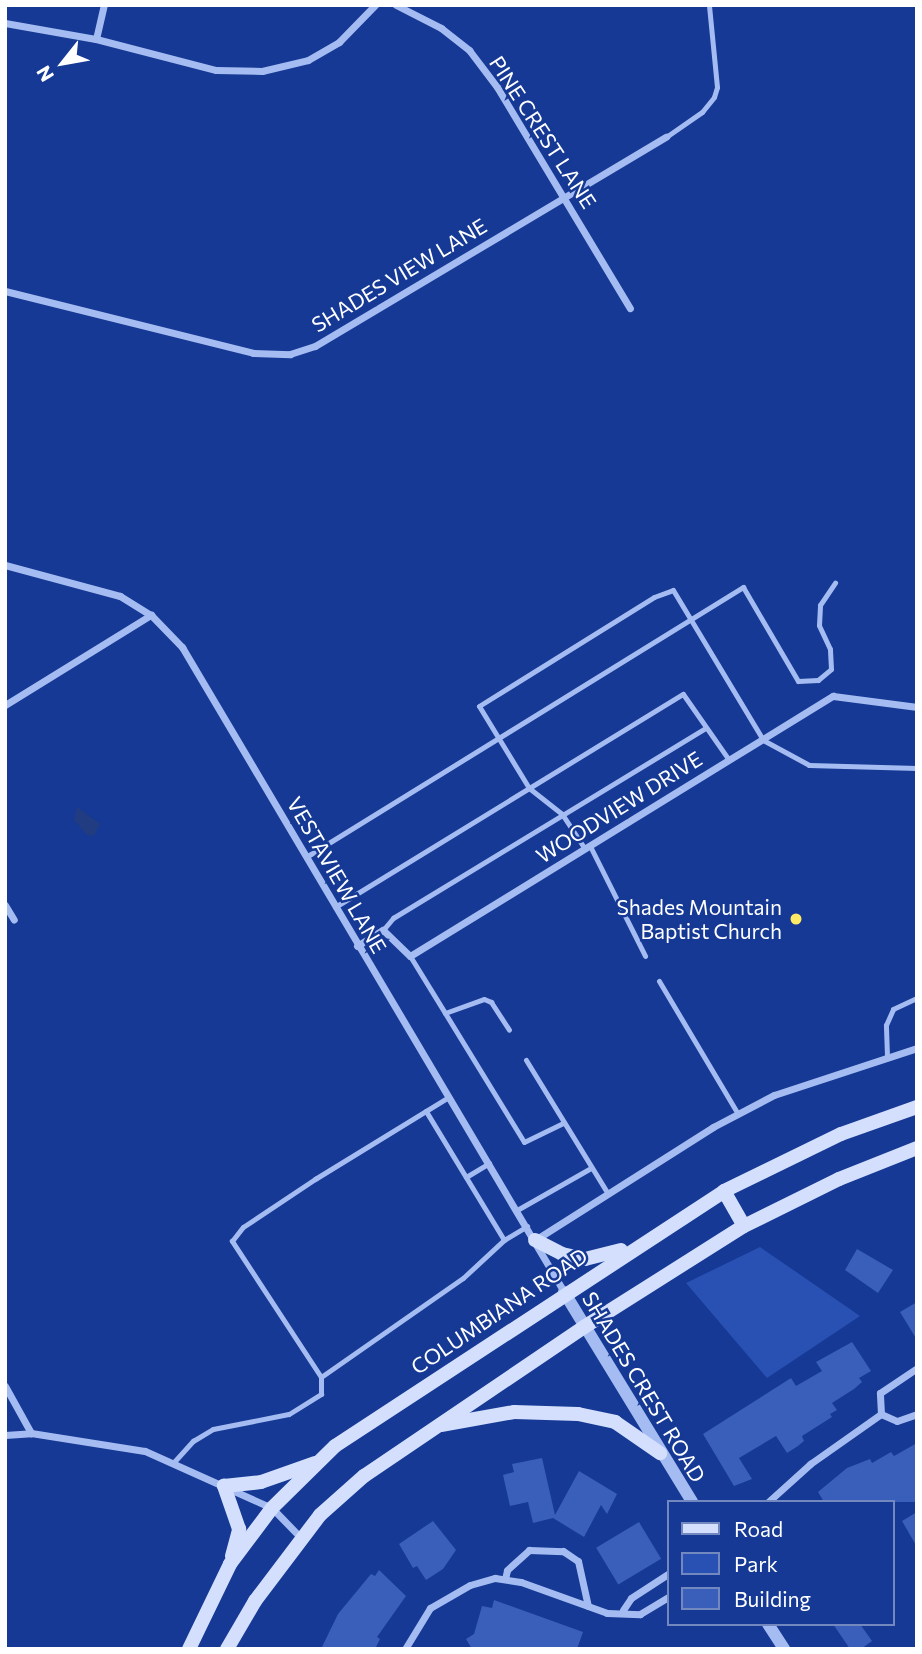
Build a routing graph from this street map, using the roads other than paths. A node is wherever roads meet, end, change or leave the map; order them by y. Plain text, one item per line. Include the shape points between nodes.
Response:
1 (104, 5) edge
2 (375, 5) edge
3 (396, 5) edge
4 (709, 5) edge
5 (5, 23) edge
6 (96, 39) junction
7 (666, 137) joint
8 (565, 196) junction
9 (5, 291) edge
10 (630, 308) dead end
11 (5, 565) edge
12 (835, 583) dead end
13 (152, 615) junction
14 (692, 619) junction
15 (5, 705) edge
16 (917, 707) edge
17 (705, 728) junction
18 (496, 739) junction
19 (763, 740) junction
20 (729, 760) junction
21 (917, 768) edge
22 (529, 788) junction
23 (562, 814) junction
24 (588, 847) junction
25 (306, 857) junction
26 (5, 905) edge
27 (335, 907) junction
28 (14, 920) dead end
29 (383, 930) junction
30 (357, 946) junction
31 (410, 956) junction
32 (645, 956) dead end
33 (659, 981) dead end
34 (917, 998) edge
35 (445, 1013) junction
36 (509, 1030) dead end
37 (917, 1048) edge
38 (887, 1056) junction
39 (526, 1059) dead end
40 (449, 1097) junction
41 (917, 1107) edge
42 (426, 1111) junction
43 (738, 1114) junction
44 (564, 1123) junction
45 (917, 1147) edge
46 (489, 1163) junction
47 (591, 1168) junction
48 (466, 1177) junction
49 (724, 1191) junction
50 (608, 1194) junction
51 (517, 1210) junction
52 (527, 1226) junction
53 (744, 1226) junction
54 (504, 1240) junction
55 (535, 1240) junction
56 (633, 1248) junction
57 (564, 1292) junction
58 (584, 1326) junction
59 (917, 1368) edge
60 (321, 1377) junction
61 (5, 1386) edge
62 (881, 1414) junction
63 (917, 1414) edge
64 (433, 1427) junction
65 (31, 1433) junction
66 (5, 1435) edge
67 (660, 1453) junction
68 (320, 1461) junction
69 (173, 1463) junction
70 (224, 1486) junction
71 (691, 1500) edge
72 (770, 1500) edge
73 (272, 1508) junction
74 (302, 1539) junction
75 (230, 1564) junction
76 (666, 1575) edge
77 (505, 1579) junction
78 (666, 1598) edge
79 (589, 1606) junction
80 (623, 1610) junction
81 (769, 1626) edge
82 (189, 1649) edge
83 (227, 1649) edge
84 (405, 1649) edge
85 (784, 1649) edge

1 - 6 street
2 - 6 street via 339,42 308,60 262,71 216,70
3 - 8 street, PINE CREST LANE via 442,28 469,50
4 - 7 lane via 717,87 714,97 702,112
5 - 6 street
7 - 8 street, SHADES VIEW LANE
8 - 9 street, SHADES VIEW LANE via 315,346 290,354 253,353
8 - 10 street, PINE CREST LANE
11 - 13 street, VESTAVIEW LANE via 90,585
12 - 14 lane via 820,605 819,625 830,649 831,669 818,680 798,681 743,587
13 - 15 street
13 - 25 street, VESTAVIEW LANE via 182,647
14 - 18 lane
14 - 18 lane via 673,590 654,597 493,695 479,706
14 - 19 lane
16 - 19 street, WOODVIEW DRIVE via 833,696
17 - 20 lane
17 - 22 lane via 683,694
17 - 23 lane
18 - 22 lane
18 - 25 lane
19 - 20 street, WOODVIEW DRIVE
19 - 21 lane via 810,765
20 - 24 street, WOODVIEW DRIVE
22 - 23 lane
22 - 27 lane
23 - 24 lane
23 - 29 lane via 393,918
24 - 31 street, WOODVIEW DRIVE
24 - 32 lane
25 - 27 street, VESTAVIEW LANE
26 - 28 street
27 - 30 street, VESTAVIEW LANE
29 - 30 street
29 - 31 street
30 - 40 street, VESTAVIEW LANE
31 - 35 lane
33 - 43 lane
34 - 38 lane via 893,1009 886,1025
35 - 36 lane via 484,999 491,1002
35 - 44 lane via 524,1142
37 - 38 street
38 - 43 street via 774,1095
39 - 44 lane
40 - 42 lane
40 - 46 street, VESTAVIEW LANE
41 - 49 main road, COLUMBIANA ROAD via 841,1134
42 - 48 lane
42 - 60 lane via 243,1227 232,1241
43 - 50 street
44 - 47 lane
45 - 53 main road
46 - 48 lane
46 - 51 street, VESTAVIEW LANE
47 - 50 lane
47 - 51 lane
48 - 54 lane
49 - 53 main road
49 - 56 main road, COLUMBIANA ROAD
50 - 55 street
51 - 52 street, VESTAVIEW LANE
52 - 54 lane
52 - 55 street, VESTAVIEW LANE
53 - 58 main road
54 - 60 lane via 463,1278
55 - 56 main road via 585,1259
55 - 57 street, VESTAVIEW LANE
56 - 57 main road, COLUMBIANA ROAD
57 - 58 street, SHADES CREST ROAD
57 - 68 main road, COLUMBIANA ROAD via 335,1446
58 - 64 main road
58 - 67 street, SHADES CREST ROAD
59 - 62 street via 880,1393
60 - 69 lane via 321,1394 289,1414 213,1429 193,1441
61 - 65 street
62 - 63 street via 897,1422
62 - 72 street via 818,1457
64 - 67 main road via 514,1412 557,1412 615,1422
64 - 74 main road via 363,1476 320,1515
65 - 66 street
65 - 69 street via 145,1451
67 - 71 street, SHADES CREST ROAD
68 - 70 main road via 261,1482
68 - 73 main road, COLUMBIANA ROAD
69 - 70 street
70 - 73 street
70 - 75 main road via 239,1529
73 - 74 street
73 - 75 main road, COLUMBIANA ROAD
74 - 83 main road via 255,1601
75 - 82 main road, COLUMBIANA ROAD
76 - 80 street via 631,1598
77 - 79 street
77 - 79 street via 529,1550 563,1551 578,1561
77 - 84 street via 470,1585 430,1608
78 - 80 street via 640,1614
79 - 80 street via 607,1613
81 - 85 street

